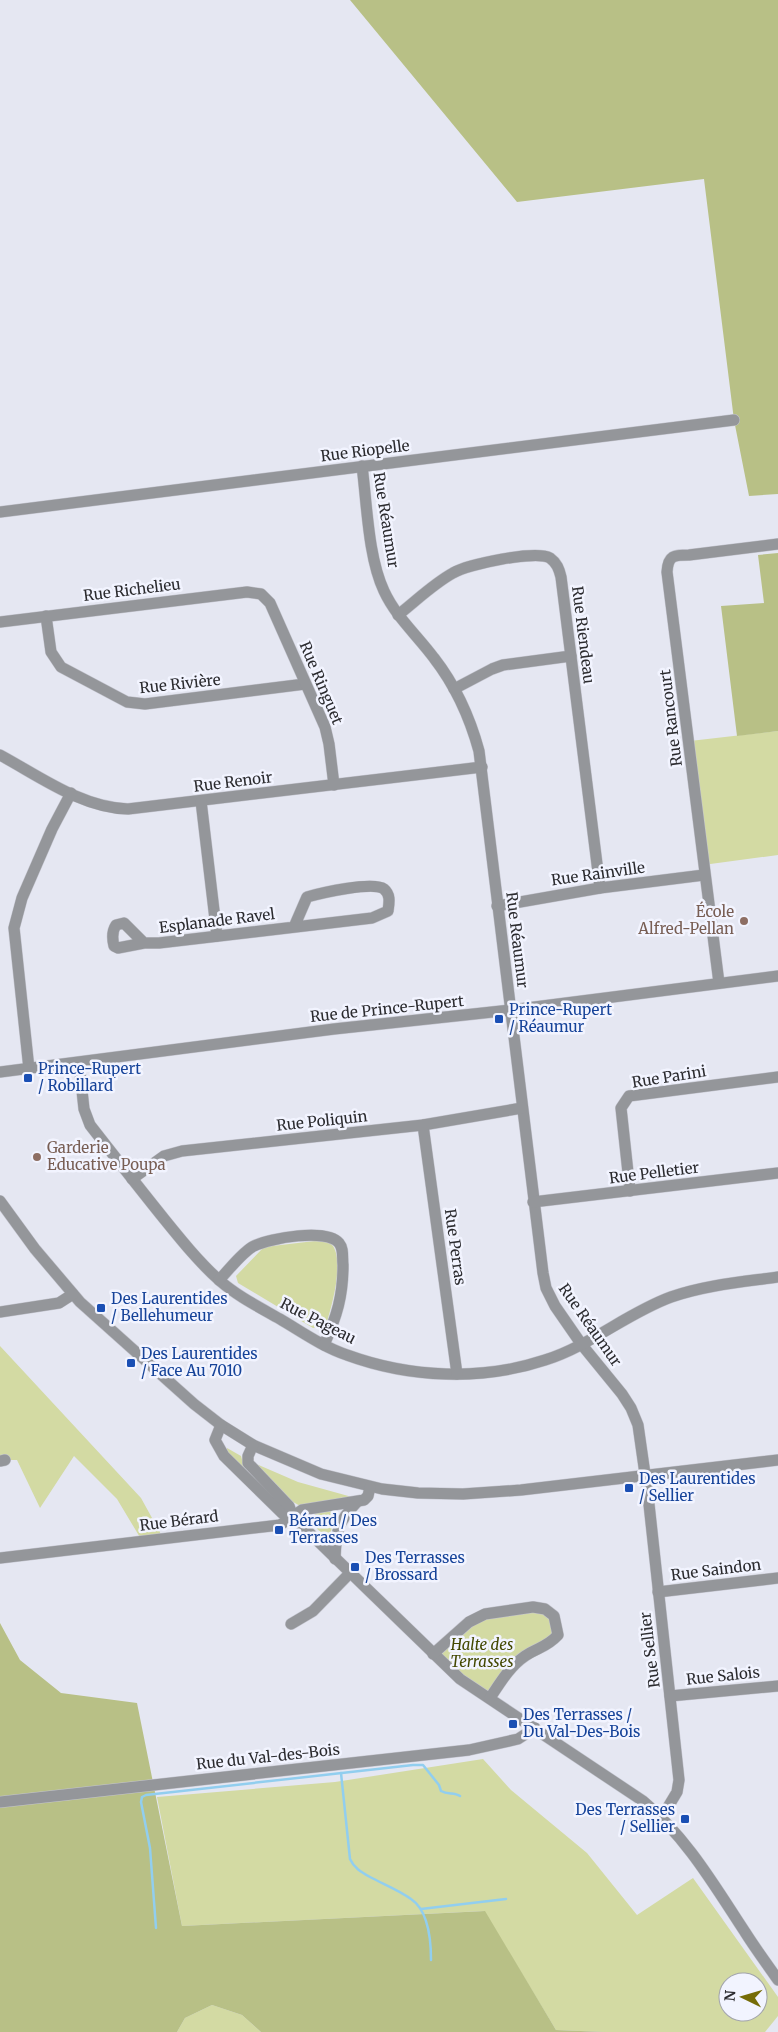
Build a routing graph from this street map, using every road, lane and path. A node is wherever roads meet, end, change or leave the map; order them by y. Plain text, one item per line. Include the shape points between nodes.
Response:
1 (734, 420) dead end
2 (362, 466) junction
3 (0, 512) edge
4 (778, 544) edge
5 (266, 598) joint
6 (398, 615) junction
7 (46, 616) junction
8 (0, 622) edge
9 (571, 656) junction
10 (305, 684) junction
11 (454, 689) junction
12 (0, 755) edge
13 (482, 767) junction
14 (334, 784) junction
15 (70, 793) junction
16 (201, 801) junction
17 (704, 875) junction
18 (600, 888) junction
19 (497, 906) junction
20 (294, 927) junction
21 (217, 936) junction
22 (144, 943) dead end
23 (778, 976) edge
24 (719, 983) junction
25 (511, 1010) junction
26 (79, 1062) junction
27 (29, 1068) junction
28 (0, 1072) edge
29 (778, 1077) edge
30 (522, 1108) junction
31 (423, 1125) junction
32 (778, 1173) edge
33 (132, 1179) junction
34 (630, 1191) junction
35 (0, 1200) edge
36 (533, 1202) junction
37 (778, 1278) edge
38 (218, 1280) junction
39 (72, 1294) junction
40 (0, 1312) edge
41 (324, 1345) junction
42 (582, 1345) junction
43 (457, 1374) junction
44 (221, 1425) junction
45 (253, 1445) junction
46 (778, 1460) edge
47 (645, 1476) junction
48 (370, 1487) junction
49 (357, 1502) junction
50 (293, 1517) junction
51 (0, 1558) edge
52 (335, 1559) junction
53 (350, 1573) junction
54 (778, 1578) edge
55 (658, 1592) junction
56 (291, 1624) dead end
57 (433, 1654) junction
58 (778, 1686) edge
59 (670, 1696) junction
60 (490, 1698) junction
61 (535, 1728) junction
62 (0, 1802) edge
63 (662, 1817) junction
64 (778, 1980) edge

1 - 2 street, Rue Riopelle
2 - 3 street, Rue Riopelle
2 - 6 street, Rue Réaumur via 376,569
4 - 17 street, Rue Rancourt via 678,555 672,557 668,564
5 - 7 street, Rue Richelieu via 247,592
5 - 10 street, Rue Ringuet
6 - 9 street, Rue Riendeau via 442,579 462,568 483,562 549,557 558,566 561,577
6 - 11 street, Rue Réaumur via 434,657
7 - 8 street, Rue Richelieu
7 - 10 street, Rue Rivière via 51,652 60,667 127,702 145,704
9 - 11 street via 492,668
9 - 18 street, Rue Riendeau
10 - 14 street, Rue Ringuet via 327,736
11 - 13 street, Rue Réaumur via 476,739
12 - 15 street, Rue Renoir
13 - 14 street, Rue Renoir
13 - 19 street, Rue Réaumur
14 - 16 street, Rue Renoir
15 - 16 street, Rue Renoir via 116,809
15 - 27 street via 22,898 14,928
16 - 21 street
17 - 18 street, Rue Rainville
17 - 24 street, Rue Rancourt
18 - 19 street, Rue Rainville
19 - 25 street, Rue Réaumur
20 - 20 street, Esplanade Ravel via 372,918 388,911 388,893 374,886 327,891 307,897
20 - 21 street, Esplanade Ravel
21 - 22 street, Esplanade Ravel
23 - 24 street, Rue de Prince-Rupert
24 - 25 street, Rue de Prince-Rupert
25 - 26 street, Rue de Prince-Rupert
25 - 30 street, Rue Réaumur
26 - 27 street, Rue de Prince-Rupert
26 - 33 street, Rue Pageau via 84,1109 90,1125
27 - 28 street, Rue de Prince-Rupert
29 - 34 street, Rue Parini via 629,1096 622,1108
30 - 31 street, Rue Poliquin
30 - 36 street, Rue Réaumur
31 - 33 street, Rue Poliquin via 182,1151 164,1156
31 - 43 street, Rue Perras
32 - 34 street, Rue Pelletier
33 - 38 street, Rue Pageau
34 - 36 street, Rue Pelletier
35 - 39 street
36 - 42 street, Rue Réaumur via 546,1288
37 - 42 street, Rue Pageau via 705,1287 670,1298
38 - 41 street, Rue Pageau
38 - 41 street via 253,1246 275,1239 332,1237 342,1250 343,1279 338,1315
39 - 40 street via 59,1303
39 - 44 street via 155,1371
41 - 43 street, Rue Pageau via 393,1368
42 - 43 street, Rue Pageau via 544,1361 505,1370
42 - 47 street, Rue Réaumur via 631,1408 639,1432
44 - 45 street
44 - 50 street via 216,1440 221,1452 282,1513
45 - 48 street via 321,1474
45 - 50 street via 248,1463 289,1506
46 - 47 street
47 - 48 street via 468,1494 418,1493
47 - 55 street, Rue Sellier
48 - 49 street via 366,1499
49 - 50 street, Rue Bérard via 302,1510
49 - 52 street via 338,1527
50 - 51 street, Rue Bérard via 280,1525
50 - 52 street
52 - 53 street
53 - 56 street via 313,1611
53 - 57 street
54 - 55 street, Rue Saindon
55 - 59 street, Rue Sellier
57 - 60 street
57 - 60 street via 469,1622 485,1614 533,1607 545,1609 554,1616 558,1635 550,1644 526,1655 514,1665
58 - 59 street, Rue Salois
59 - 63 street, Rue Sellier via 679,1780 677,1792
60 - 61 street
61 - 62 street, Rue du Val-des-Bois via 518,1739 469,1750
61 - 63 street
63 - 64 street via 705,1870

